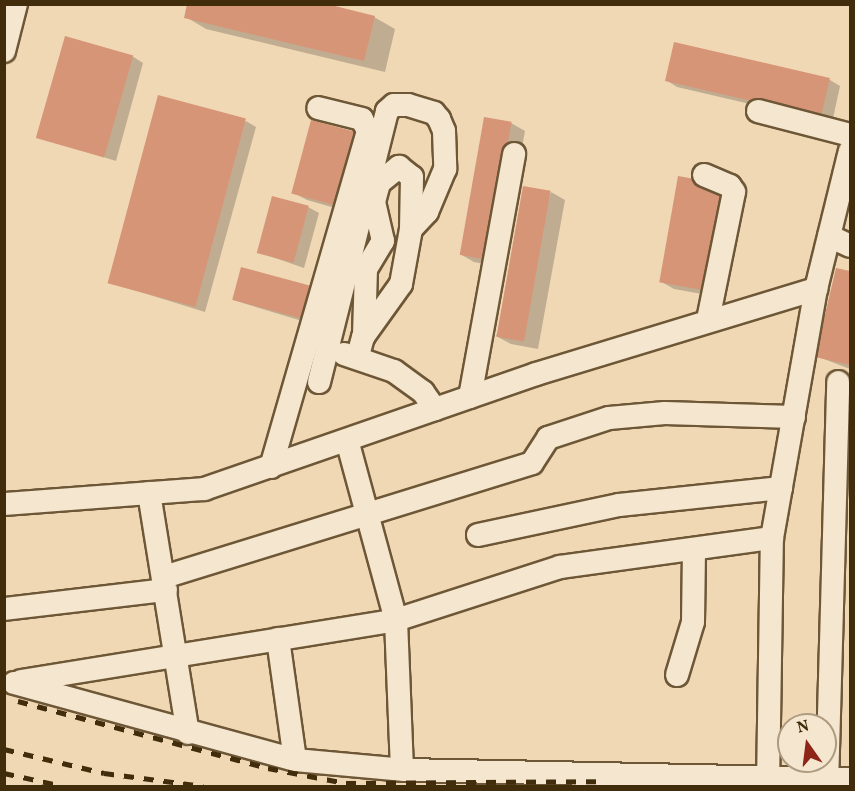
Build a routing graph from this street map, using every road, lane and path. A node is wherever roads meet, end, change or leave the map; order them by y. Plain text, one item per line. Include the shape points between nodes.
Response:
1 (11, 15) edge
2 (4, 51) edge
3 (318, 108) dead end
4 (758, 111) dead end
5 (850, 135) edge
6 (850, 151) edge
7 (514, 154) dead end
8 (704, 175) dead end
9 (411, 229) junction
10 (830, 236) junction
11 (850, 246) edge
12 (816, 289) junction
13 (708, 320) junction
14 (361, 347) junction
15 (327, 351) junction
16 (319, 382) dead end
17 (844, 382) edge
18 (800, 383) junction
19 (470, 396) junction
20 (435, 409) junction
21 (794, 417) junction
22 (347, 440) junction
23 (271, 467) junction
24 (781, 488) junction
25 (149, 493) junction
26 (4, 504) edge
27 (366, 513) junction
28 (478, 535) dead end
29 (772, 538) junction
30 (694, 549) junction
31 (165, 583) junction
32 (4, 609) edge
33 (396, 620) junction
34 (278, 639) junction
35 (178, 656) junction
36 (677, 675) dead end
37 (188, 733) junction
38 (295, 760) junction
39 (409, 775) edge
40 (850, 779) edge
41 (768, 782) edge
42 (827, 782) edge

1 - 2 street
3 - 23 street via 362,119 368,131
4 - 5 street
6 - 10 street
7 - 19 street
8 - 13 street via 730,186 734,192
9 - 14 street via 400,284
9 - 14 street via 412,177 399,167 379,183 374,202 383,241 366,269
9 - 15 street via 428,212 439,191 444,169 444,131 434,112 394,105 387,111
10 - 11 street
10 - 12 street
12 - 13 street
12 - 18 street
13 - 19 street
14 - 15 street
14 - 20 street via 423,392
15 - 16 street
17 - 18 street
17 - 42 street
18 - 21 street
19 - 20 street
20 - 22 street
21 - 24 street
21 - 27 street via 665,413 609,418 548,438 532,463
22 - 23 street
22 - 27 street
23 - 25 street via 204,489
24 - 28 street via 619,505
24 - 29 street
25 - 26 street
25 - 31 street
27 - 31 street
27 - 33 street
29 - 30 street
29 - 41 street
30 - 33 street via 560,567
30 - 36 street via 693,622
31 - 32 street
31 - 35 street
33 - 34 street
33 - 39 street
34 - 35 street
34 - 38 street
35 - 37 street
35 - 37 street via 14,682
37 - 38 street
38 - 39 street
39 - 41 street
40 - 42 street
41 - 42 street

